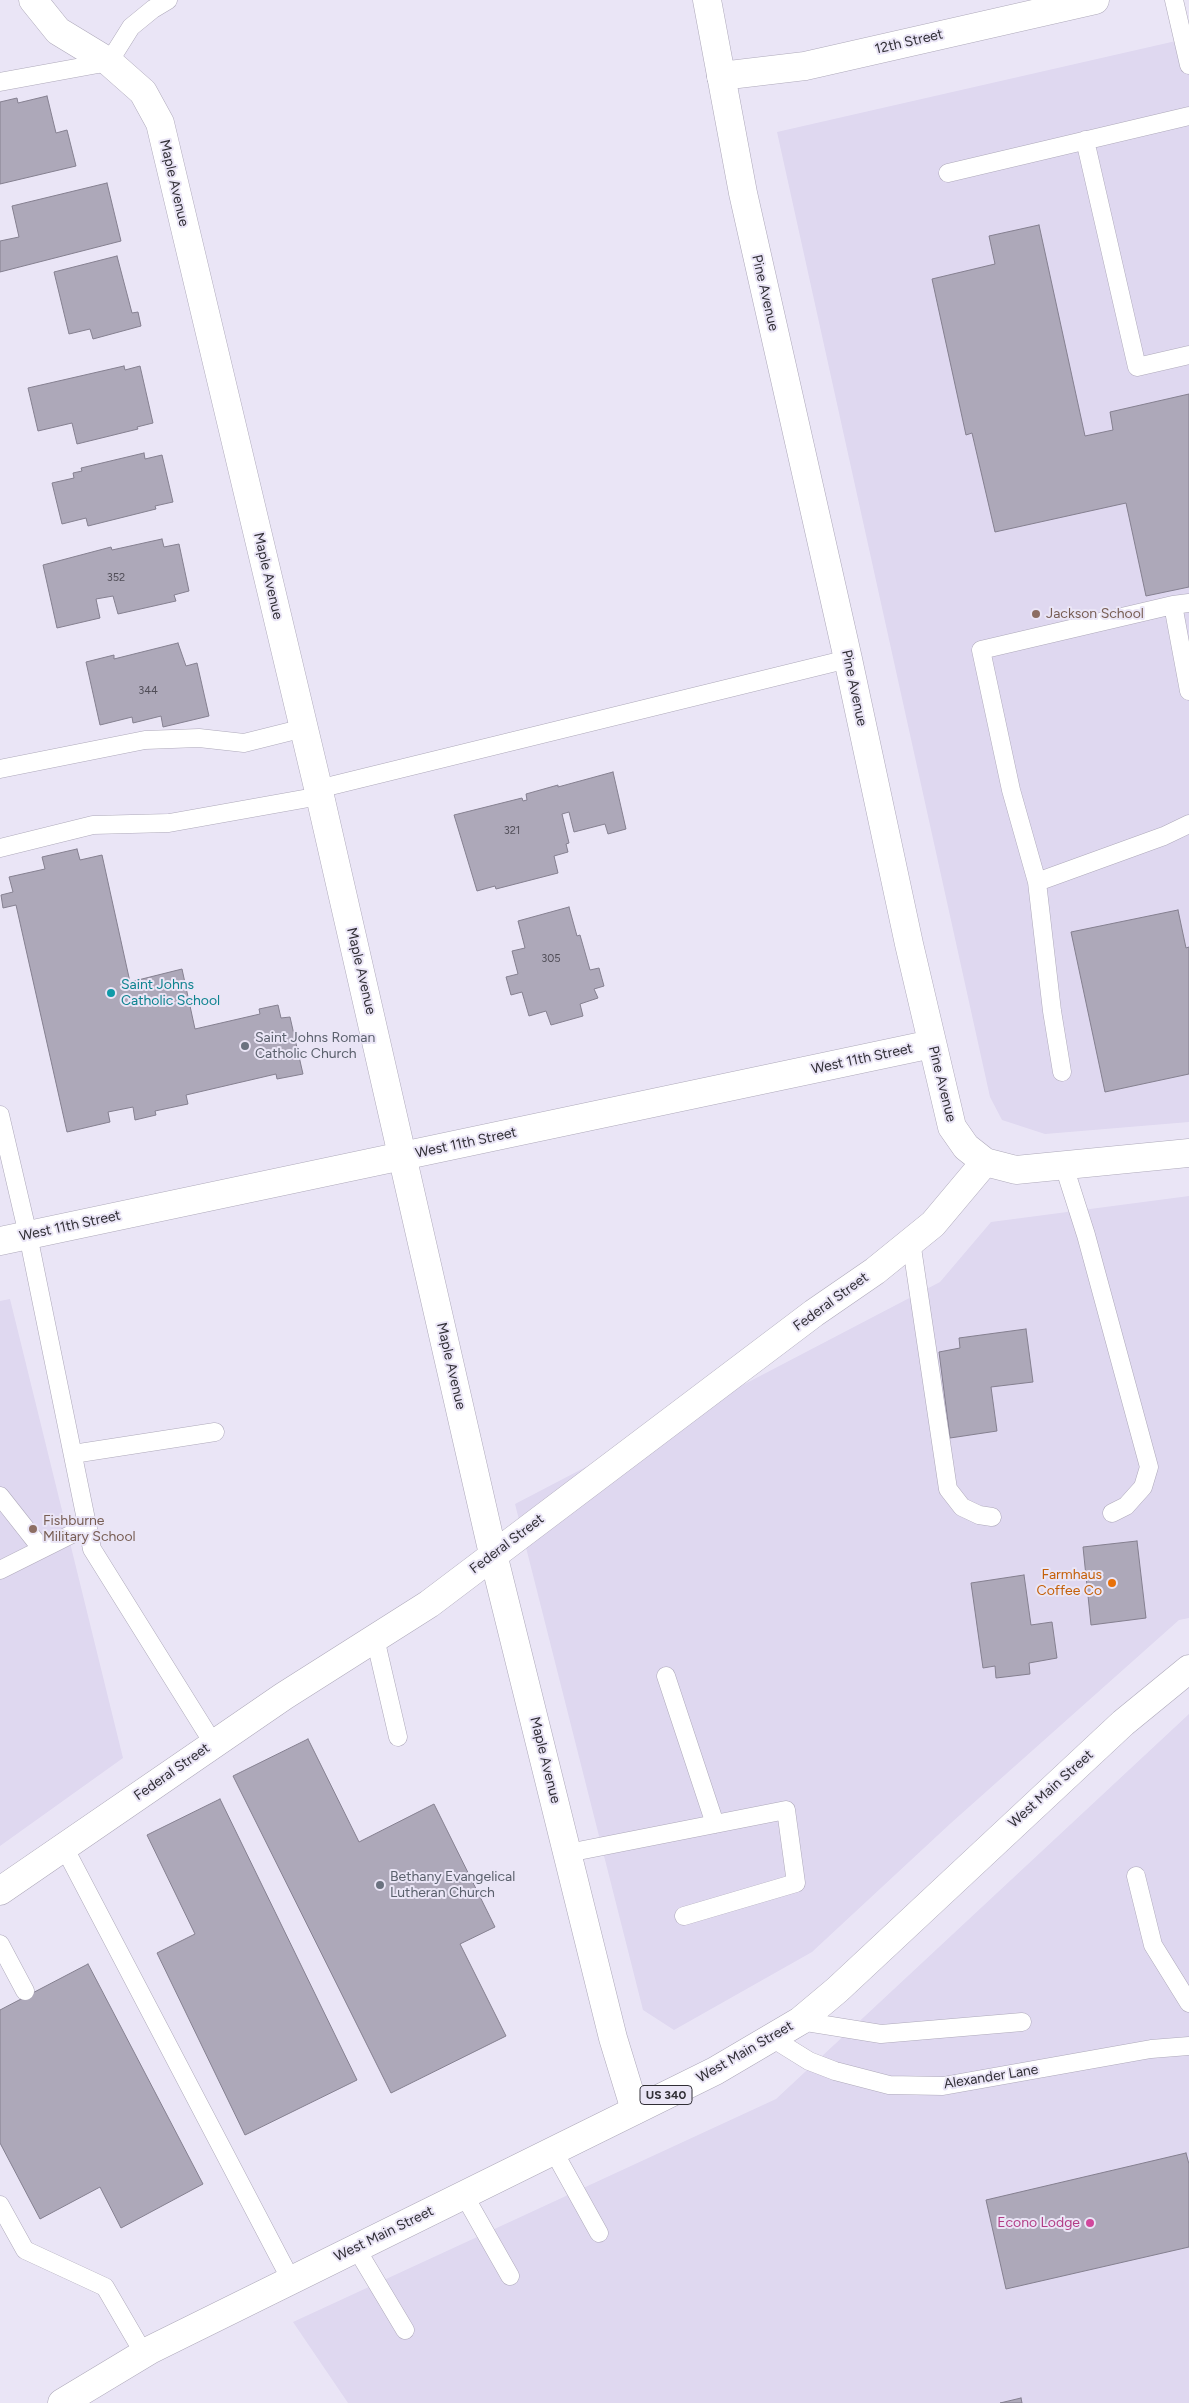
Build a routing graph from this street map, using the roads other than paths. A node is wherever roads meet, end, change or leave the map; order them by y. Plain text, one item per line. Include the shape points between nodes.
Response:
1 (33, 0) edge
2 (168, 0) edge
3 (707, 0) edge
4 (1095, 0) edge
5 (1174, 0) edge
6 (1062, 4) edge
7 (109, 62) junction
8 (1189, 65) edge
9 (721, 76) junction
10 (0, 82) edge
11 (1189, 116) edge
12 (1085, 140) junction
13 (948, 173) dead end
14 (1189, 355) edge
15 (1181, 604) edge
16 (848, 659) junction
17 (1189, 691) edge
18 (304, 728) junction
19 (0, 769) edge
20 (319, 792) junction
21 (1189, 824) edge
22 (0, 848) edge
23 (1038, 882) junction
24 (932, 1044) junction
25 (1062, 1072) dead end
26 (0, 1115) edge
27 (1189, 1153) edge
28 (404, 1156) junction
29 (985, 1162) junction
30 (1064, 1166) junction
31 (28, 1235) junction
32 (0, 1241) edge
33 (911, 1241) junction
34 (215, 1432) dead end
35 (73, 1454) junction
36 (0, 1496) edge
37 (1112, 1512) dead end
38 (992, 1517) dead end
39 (88, 1526) junction
40 (41, 1548) junction
41 (493, 1554) junction
42 (0, 1570) edge
43 (375, 1638) junction
44 (1189, 1669) edge
45 (666, 1676) dead end
46 (398, 1737) dead end
47 (213, 1744) junction
48 (715, 1824) junction
49 (64, 1847) junction
50 (568, 1853) junction
51 (1136, 1876) dead end
52 (0, 1892) edge
53 (684, 1916) dead end
54 (0, 1944) edge
55 (25, 1991) dead end
56 (1189, 2003) edge
57 (800, 2021) junction
58 (1022, 2022) dead end
59 (772, 2038) junction
60 (1189, 2046) edge
61 (635, 2110) junction
62 (553, 2150) junction
63 (464, 2195) junction
64 (0, 2205) edge
65 (598, 2233) dead end
66 (356, 2248) junction
67 (510, 2276) dead end
68 (291, 2280) junction
69 (405, 2330) dead end
70 (144, 2354) junction
71 (62, 2403) edge

1 - 7 street, Maple Avenue via 58,31
2 - 7 lane via 131,27
3 - 9 street, Pine Avenue
4 - 6 street, 12th Street
5 - 8 lane
6 - 9 street, 12th Street via 805,66
7 - 10 lane
7 - 18 street, Maple Avenue via 143,92 160,123
9 - 16 street, Pine Avenue via 743,193
11 - 12 lane
12 - 13 lane
12 - 14 lane via 1137,367
15 - 17 lane
15 - 23 lane via 981,650 1011,790
16 - 20 lane
16 - 24 street, Pine Avenue
18 - 19 lane via 244,743 199,738 145,740
18 - 20 street, Maple Avenue
20 - 22 lane via 169,823 93,825
20 - 28 street, Maple Avenue
21 - 23 lane
23 - 25 lane
24 - 28 street, West 11th Street
24 - 29 street, Pine Avenue via 952,1128 966,1147
26 - 31 lane
27 - 30 street, Pine Avenue
28 - 31 street, West 11th Street
28 - 41 street, Maple Avenue
29 - 30 street, Pine Avenue via 1016,1170
29 - 33 street, Federal Street via 933,1224
30 - 37 lane via 1149,1467 1143,1487 1126,1506
31 - 32 street, West 11th Street
31 - 35 lane
33 - 38 lane via 948,1489 962,1507
33 - 41 street, Federal Street
34 - 35 lane
35 - 39 lane
36 - 40 lane
39 - 40 lane
39 - 47 lane via 92,1549
40 - 42 lane
41 - 43 street, Federal Street via 429,1604
41 - 50 street, Maple Avenue
43 - 46 lane
43 - 47 street, Federal Street
44 - 57 street, West Main Street / US 340 via 1123,1723
45 - 48 lane
47 - 49 street, Federal Street
48 - 50 lane
48 - 53 lane via 786,1810 796,1883
49 - 52 street, Federal Street
49 - 68 lane
50 - 61 street, Maple Avenue
51 - 56 lane via 1153,1946
54 - 55 lane
57 - 58 lane via 881,2034
57 - 59 street, West Main Street / US 340
59 - 60 lane, Alexander Lane via 809,2061 888,2085 943,2086 1152,2049
59 - 61 street, West Main Street / US 340 via 715,2071
61 - 62 street, West Main Street / US 340
62 - 63 street, West Main Street / US 340
62 - 65 lane
63 - 66 street, West Main Street / US 340
63 - 67 lane
64 - 70 lane via 25,2250 105,2287
66 - 68 street, West Main Street / US 340
66 - 69 lane
68 - 70 street, West Main Street / US 340
70 - 71 street, West Main Street / US 340

